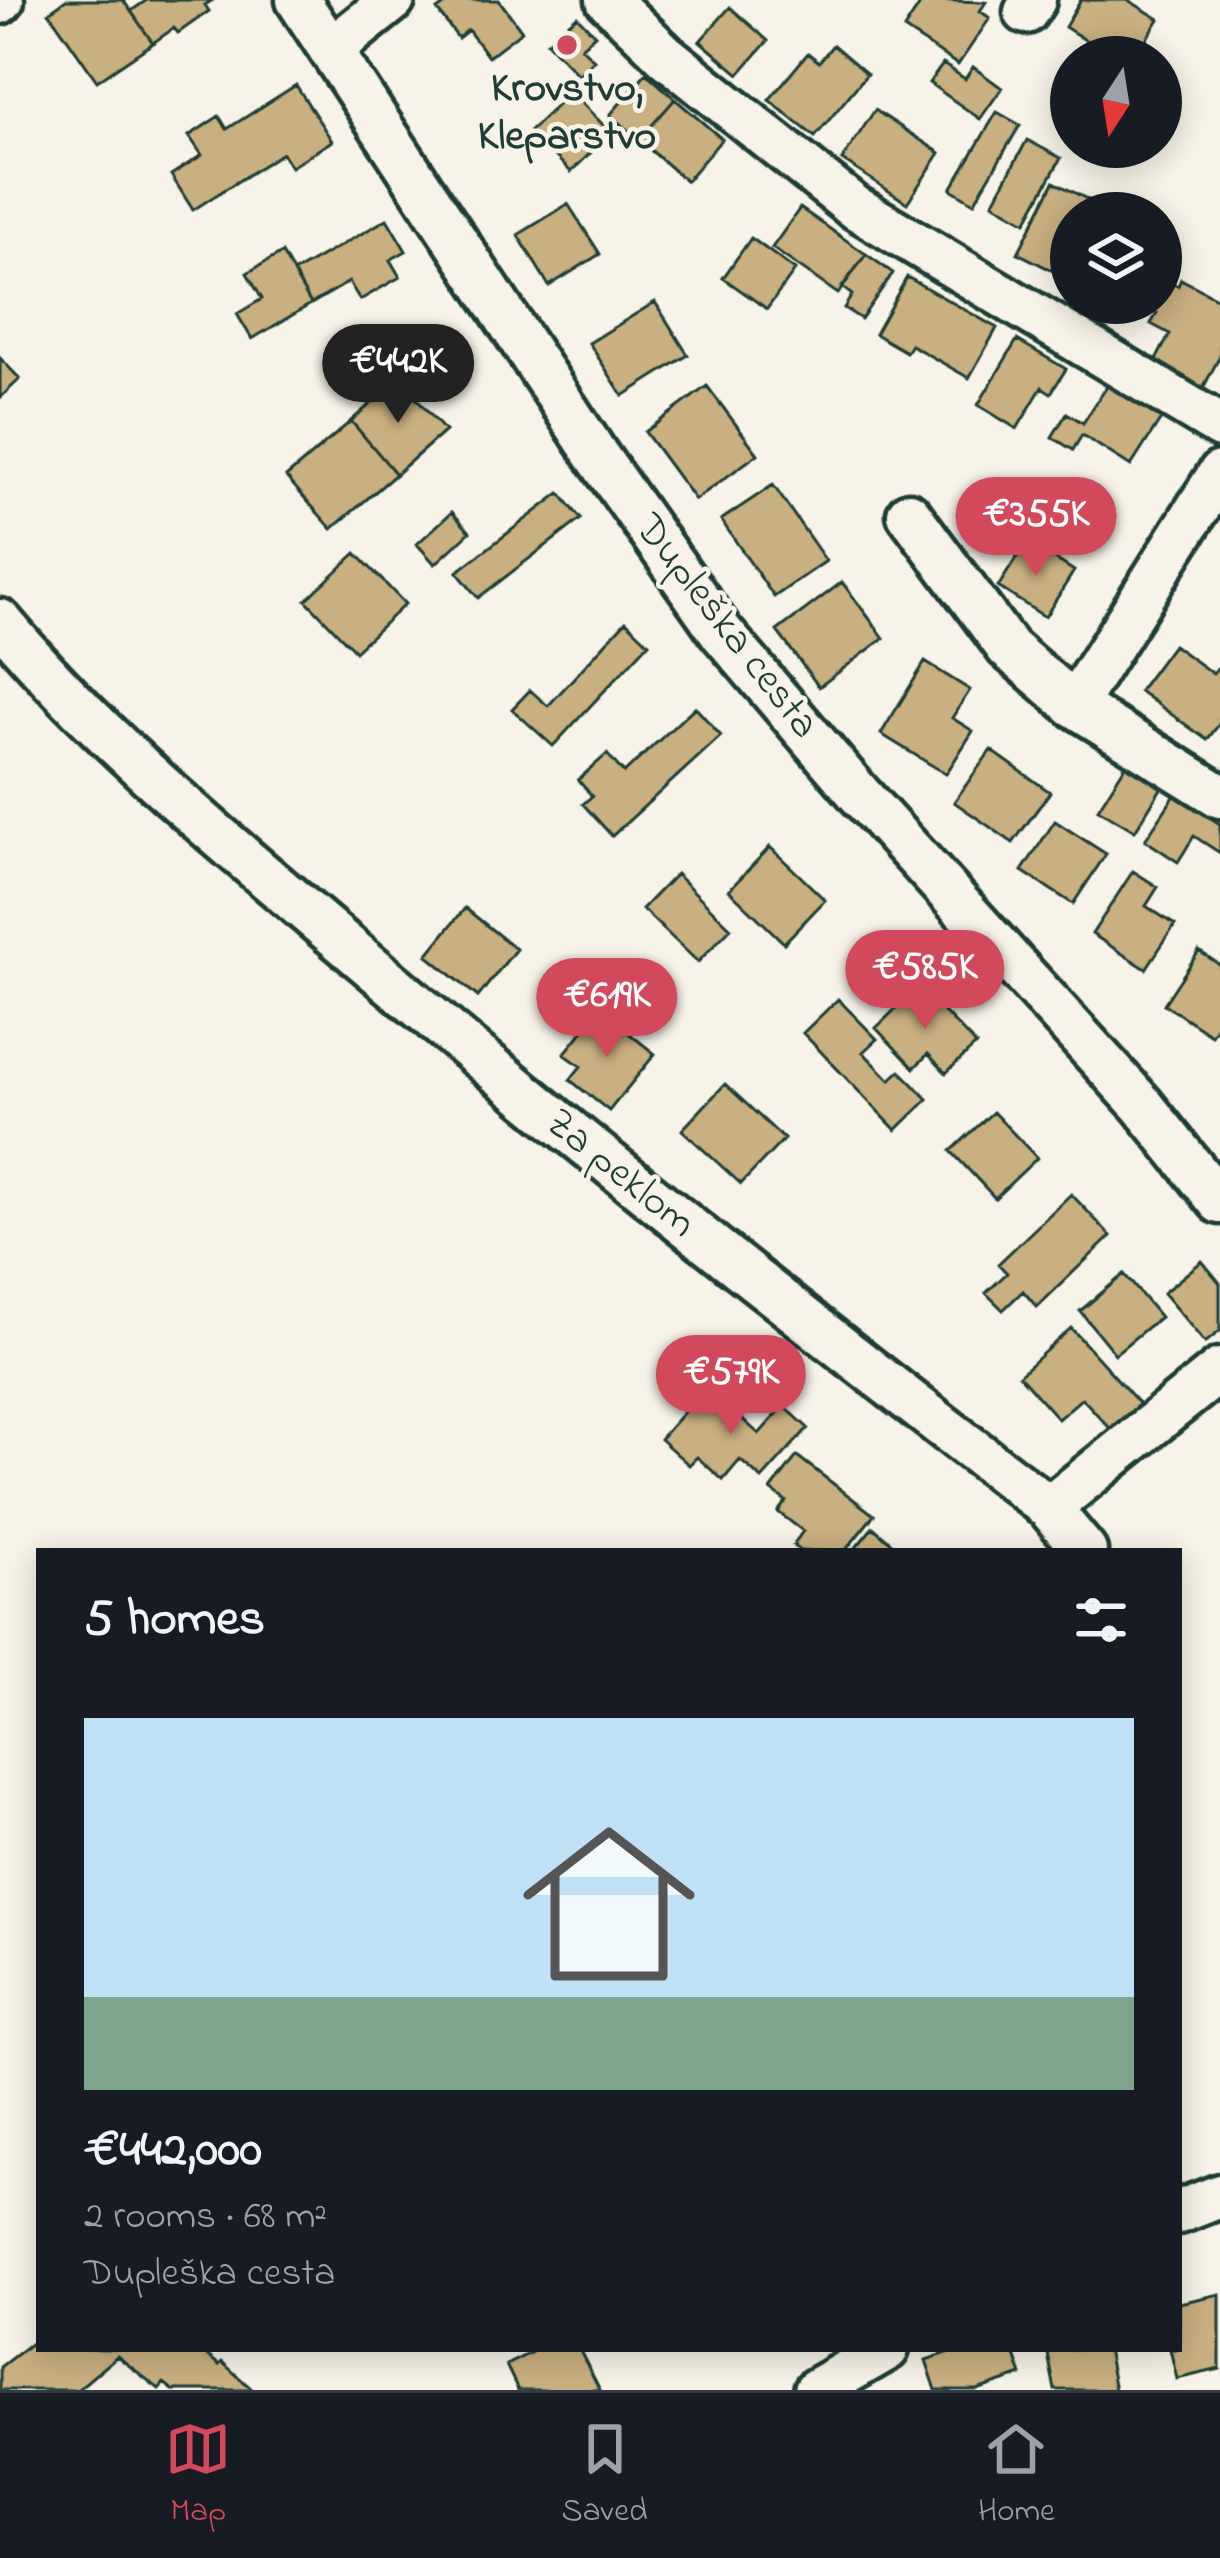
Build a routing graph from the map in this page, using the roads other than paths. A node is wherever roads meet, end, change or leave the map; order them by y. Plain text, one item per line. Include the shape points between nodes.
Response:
1 (298, 0) edge
2 (393, 0) edge
3 (608, 0) edge
4 (333, 48) junction
5 (1220, 426) edge
6 (1220, 473) edge
7 (909, 514) dead end
8 (0, 621) edge
9 (1074, 705) junction
10 (1220, 796) edge
11 (1220, 1202) edge
12 (1220, 1370) edge
13 (1049, 1508) junction
14 (1082, 1548) edge
15 (1220, 2196) edge
16 (1182, 2211) edge
17 (881, 2352) edge
18 (816, 2390) edge

1 - 4 street, Dupleška cesta
2 - 4 street
3 - 5 street via 853,206
4 - 11 street, Dupleška cesta via 721,632
6 - 9 street
7 - 9 street via 1008,648
8 - 13 street, Za peklom via 125,757 560,1127
9 - 10 street
12 - 13 street
13 - 14 street, Za peklom
15 - 16 street
17 - 18 street

